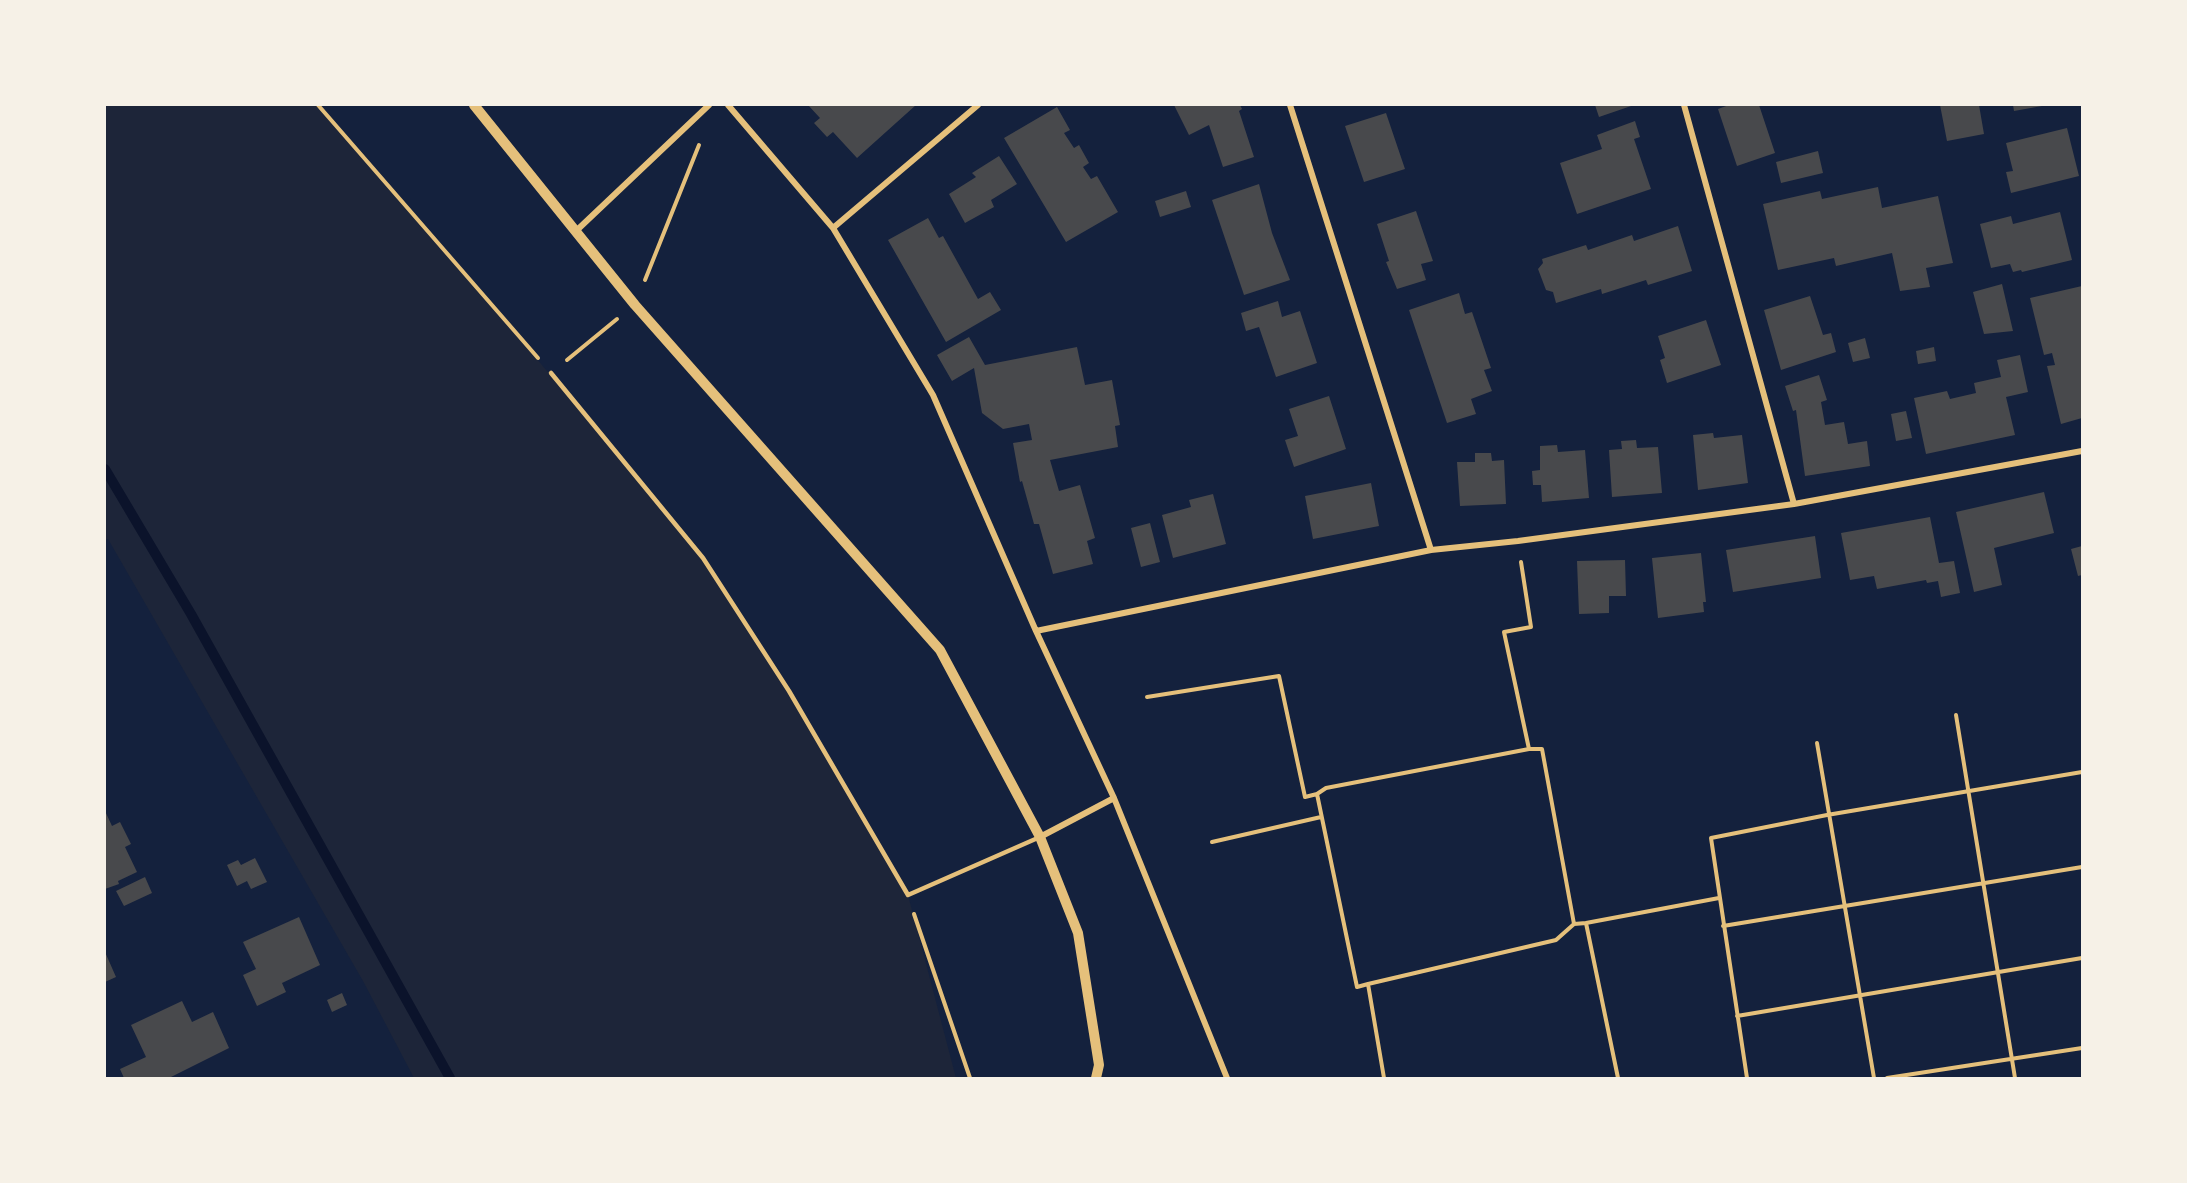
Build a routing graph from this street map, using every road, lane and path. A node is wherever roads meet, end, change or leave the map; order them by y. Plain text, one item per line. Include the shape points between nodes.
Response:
1 (318, 105) edge
2 (474, 105) edge
3 (709, 105) edge
4 (728, 105) edge
5 (978, 105) edge
6 (1290, 105) edge
7 (1684, 105) edge
8 (702, 138) dead end
9 (833, 228) junction
10 (576, 231) junction
11 (635, 305) junction
12 (551, 373) junction
13 (2082, 451) edge
14 (1794, 504) junction
15 (1518, 541) junction
16 (1431, 550) junction
17 (1036, 631) junction
18 (1147, 697) dead end
19 (1956, 715) dead end
20 (1817, 743) dead end
21 (1529, 749) junction
22 (2082, 772) edge
23 (1968, 793) junction
24 (1317, 795) junction
25 (1114, 798) junction
26 (1827, 815) junction
27 (1321, 817) junction
28 (1040, 837) junction
29 (1212, 842) dead end
30 (2082, 867) edge
31 (1982, 884) junction
32 (908, 895) junction
33 (1719, 898) junction
34 (1843, 905) junction
35 (1586, 922) junction
36 (1574, 924) junction
37 (1723, 926) junction
38 (2082, 958) edge
39 (1997, 973) junction
40 (1368, 984) junction
41 (1859, 995) junction
42 (1737, 1016) junction
43 (2082, 1048) edge
44 (2012, 1059) junction
45 (970, 1078) edge
46 (1096, 1078) edge
47 (1227, 1078) edge
48 (1384, 1078) edge
49 (1618, 1078) edge
50 (1747, 1078) edge
51 (1874, 1078) edge
52 (1887, 1078) edge
53 (2015, 1078) edge

1 - 12 path
2 - 10 street
3 - 10 street
4 - 9 street
5 - 9 street
6 - 16 street
7 - 14 street
8 - 11 path
9 - 17 street via 933,395
10 - 11 street
11 - 12 path
11 - 28 street via 940,650
12 - 32 lane via 703,558 789,691
13 - 14 street
14 - 15 street
15 - 16 street
15 - 21 path via 1531,627 1504,632
16 - 17 street
17 - 25 street
18 - 24 path via 1279,676 1305,797
19 - 23 path
20 - 26 path
21 - 24 path via 1326,788
21 - 36 path via 1542,749
22 - 23 path
23 - 26 path
23 - 31 path
24 - 27 path
25 - 28 street
25 - 47 street
26 - 33 path via 1711,838
26 - 34 path
27 - 29 path
27 - 40 path via 1357,987
28 - 32 lane
28 - 46 street via 1078,933 1099,1065
30 - 31 path
31 - 34 path
31 - 39 path
32 - 45 path
33 - 35 path
33 - 37 path
34 - 37 path
34 - 41 path
35 - 36 path
35 - 49 path
36 - 40 path via 1556,940
37 - 42 path
38 - 39 path
39 - 41 path
39 - 44 path
40 - 48 path
41 - 42 path
41 - 51 path
42 - 50 path
43 - 44 path
44 - 52 path
44 - 53 path

